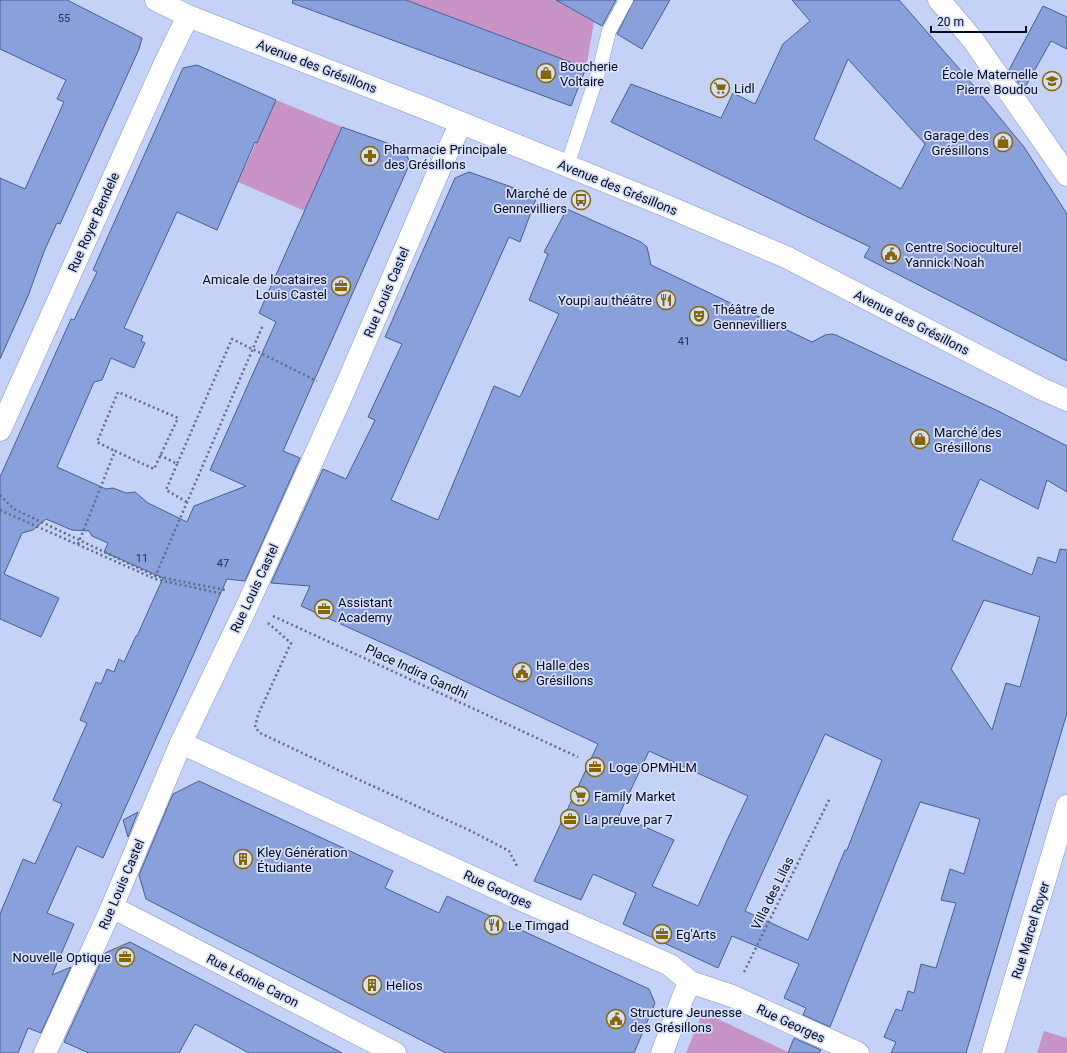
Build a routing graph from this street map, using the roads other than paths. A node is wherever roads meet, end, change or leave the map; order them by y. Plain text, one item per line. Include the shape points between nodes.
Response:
1 (156, 0) edge
2 (626, 0) edge
3 (940, 0) edge
4 (188, 16) junction
5 (461, 122) junction
6 (567, 166) junction
7 (1067, 175) edge
8 (1067, 400) edge
9 (0, 430) edge
10 (180, 743) junction
11 (1067, 806) edge
12 (112, 907) junction
13 (690, 982) junction
14 (45, 1053) edge
15 (395, 1053) edge
16 (662, 1053) edge
17 (858, 1053) edge
18 (993, 1053) edge

1 - 4 street, Avenue des Grésillons
2 - 6 lane via 609,31 601,64
3 - 7 street via 973,40
4 - 5 street, Avenue des Grésillons
4 - 9 street, Rue Royer Bendele
5 - 6 street, Avenue des Grésillons
5 - 10 street, Rue Louis Castel via 343,393
6 - 8 street, Avenue des Grésillons via 786,257
10 - 12 street, Rue Louis Castel
10 - 13 street, Rue Georges via 670,965
11 - 18 street, Rue Marcel Royer
12 - 14 street, Rue Louis Castel
12 - 15 street, Rue Léonie Caron
13 - 16 street
13 - 17 street, Rue Georges via 732,996

